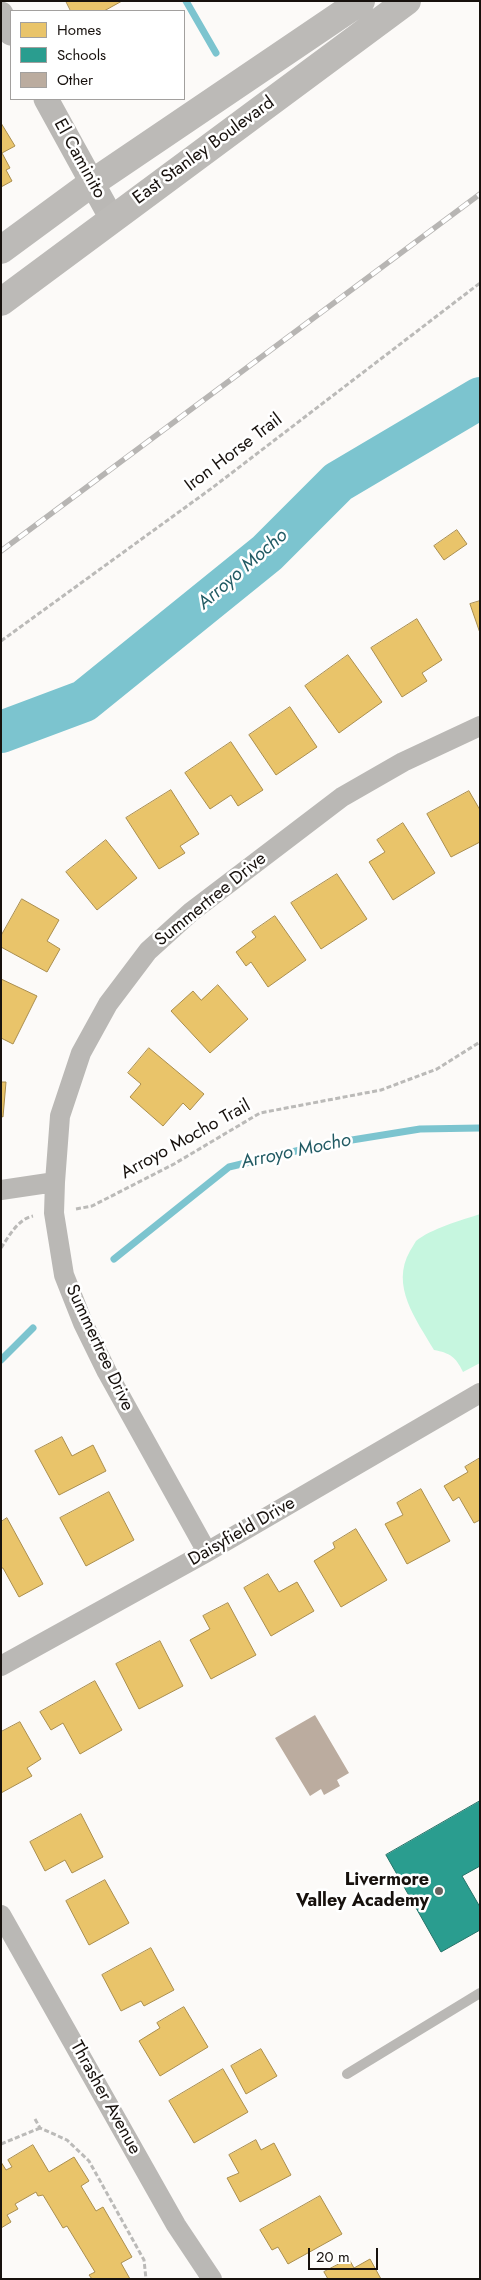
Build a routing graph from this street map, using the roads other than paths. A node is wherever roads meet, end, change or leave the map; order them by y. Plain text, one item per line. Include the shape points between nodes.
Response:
1 (361, 1) edge
2 (406, 1) edge
3 (1, 14) edge
4 (10, 31) edge
5 (47, 100) edge
6 (92, 182) junction
7 (112, 219) junction
8 (1, 250) edge
9 (1, 302) edge
10 (480, 726) edge
11 (55, 1182) junction
12 (1, 1190) edge
13 (480, 1393) edge
14 (207, 1552) junction
15 (1, 1666) edge
16 (1, 1915) edge
17 (480, 1993) edge
18 (347, 2074) dead end
19 (212, 2279) edge

1 - 6 main road, East Stanley Boulevard
2 - 7 main road, East Stanley Boulevard
3 - 4 street
5 - 6 street, El Caminito
6 - 7 street, El Caminito
6 - 8 main road, East Stanley Boulevard
7 - 9 main road, East Stanley Boulevard
10 - 11 street, Summertree Drive via 402,762 342,797 191,912 148,952 108,1004 81,1053 60,1116
11 - 12 street
11 - 14 street, Summertree Drive via 54,1213 64,1275 83,1323 106,1372
13 - 14 street, Daisyfield Drive
14 - 15 street, Daisyfield Drive
16 - 19 street, Thrasher Avenue via 176,2225
17 - 18 lane

